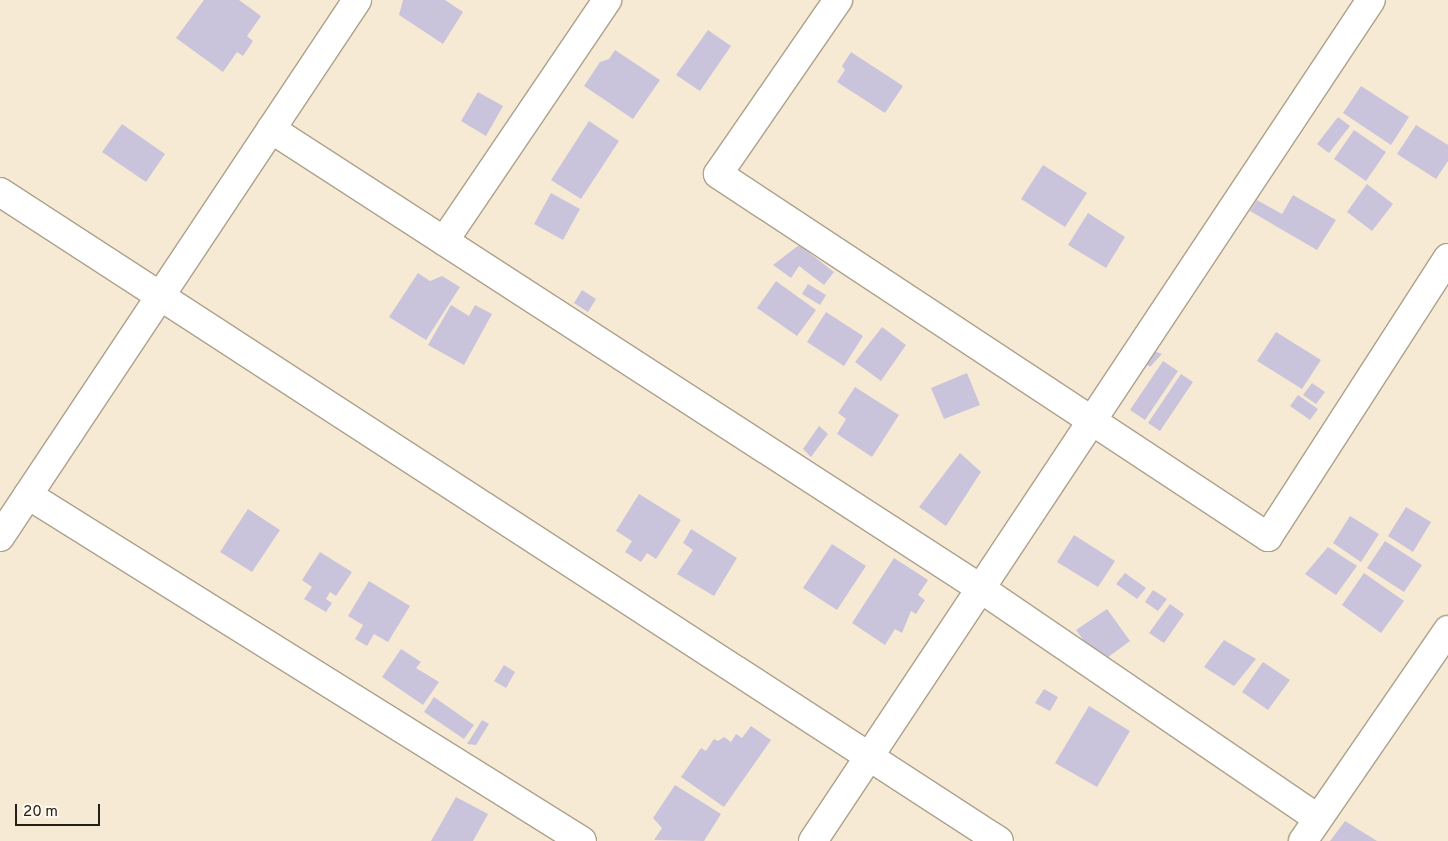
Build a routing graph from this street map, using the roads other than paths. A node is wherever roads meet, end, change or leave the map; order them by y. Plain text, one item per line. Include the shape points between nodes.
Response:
1 (357, 0) edge
2 (607, 0) edge
3 (838, 0) edge
4 (1370, 0) edge
5 (271, 129) junction
6 (0, 192) edge
7 (444, 241) junction
8 (1448, 258) edge
9 (159, 295) junction
10 (1091, 421) junction
11 (28, 496) junction
12 (0, 537) edge
13 (980, 588) junction
14 (1448, 630) edge
15 (868, 756) junction
16 (1310, 830) edge
17 (582, 841) edge
18 (813, 841) edge
19 (999, 841) edge

1 - 5 street
2 - 7 street
3 - 10 street via 718,174
4 - 10 street
5 - 7 street
5 - 9 street
6 - 9 street
7 - 13 street
8 - 10 street via 1268,537
9 - 11 street
9 - 15 street
10 - 13 street
11 - 12 street
11 - 17 street
13 - 15 street
13 - 16 street
14 - 16 street
15 - 18 street
15 - 19 street

